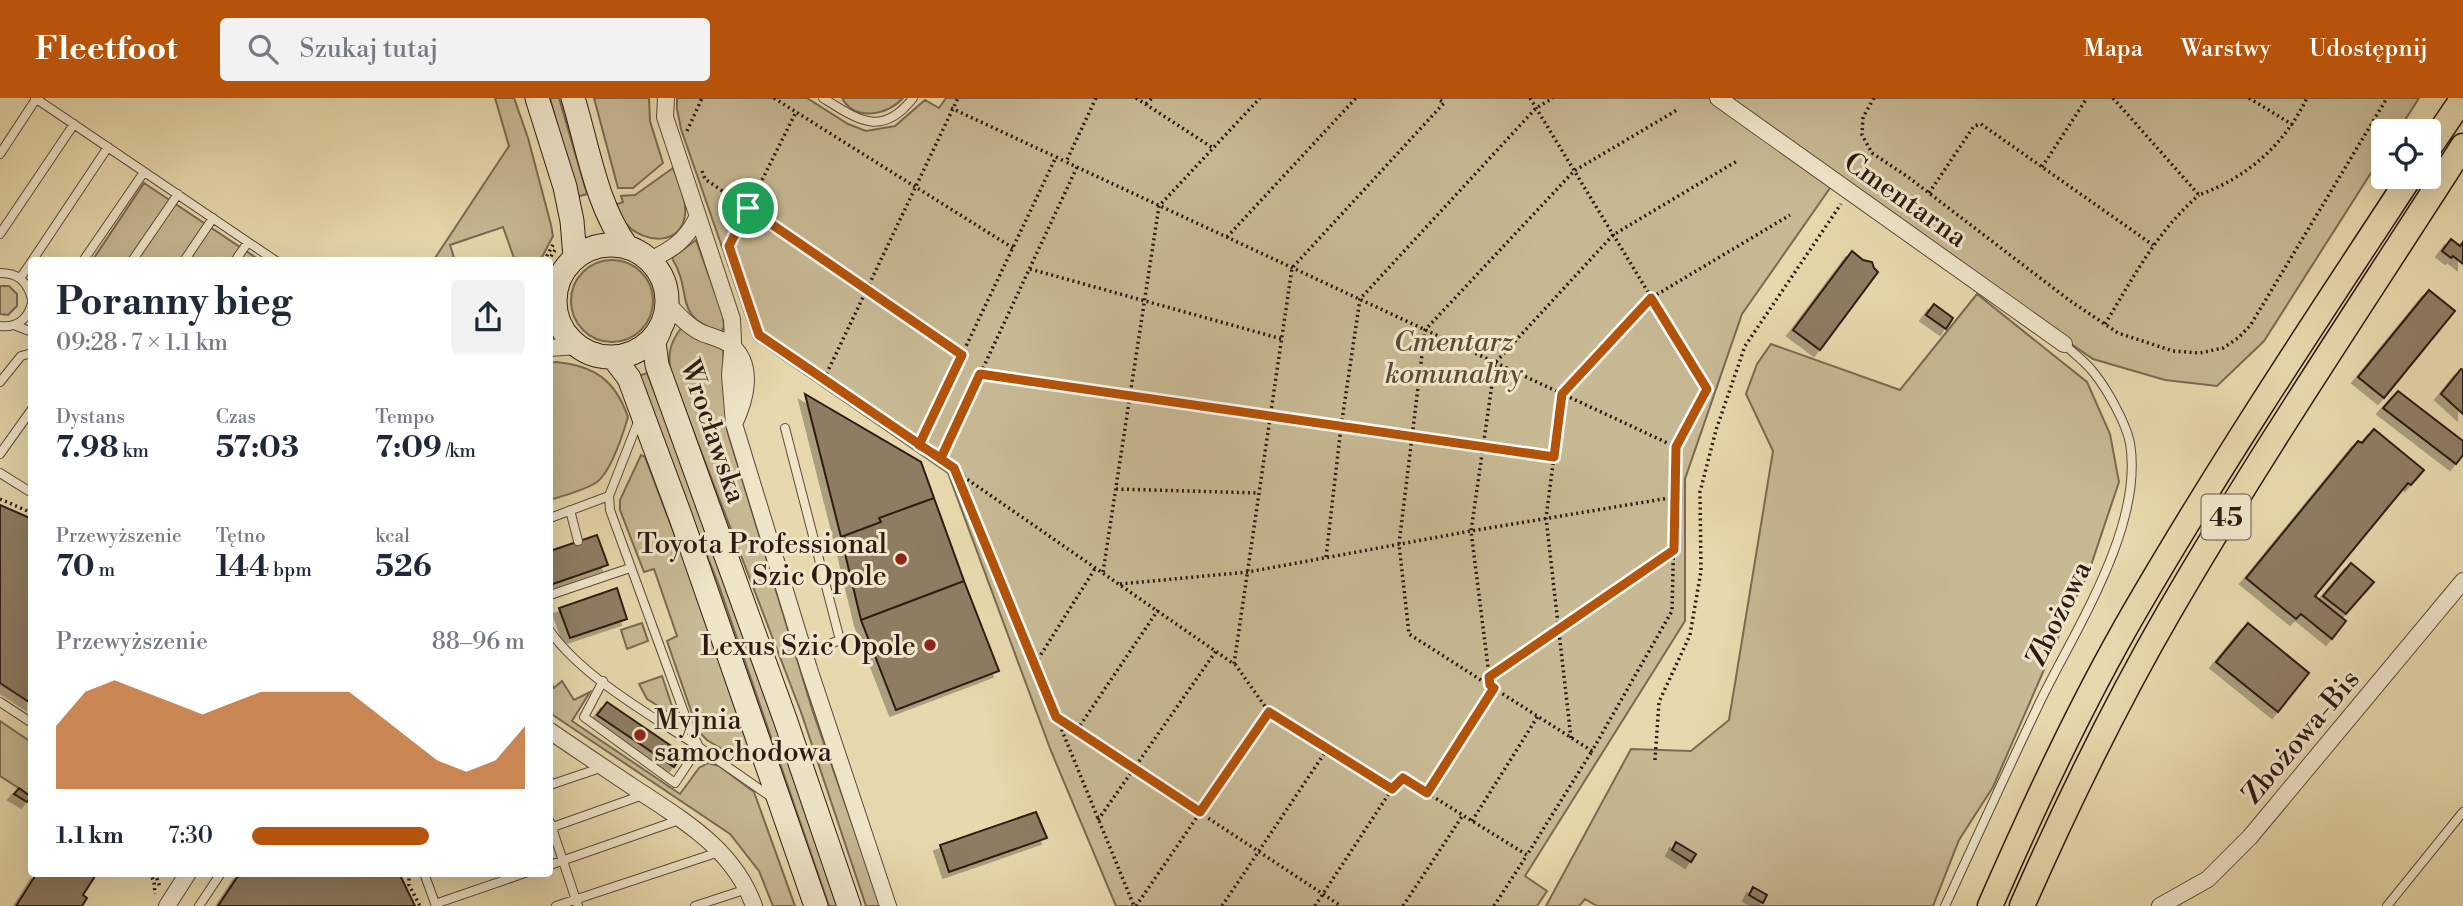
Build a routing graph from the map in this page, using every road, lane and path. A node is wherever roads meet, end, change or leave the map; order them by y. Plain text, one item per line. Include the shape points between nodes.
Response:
1 (36, 98) edge
2 (537, 98) edge
3 (573, 98) edge
4 (666, 98) edge
5 (702, 98) edge
6 (774, 98) edge
7 (823, 98) edge
8 (913, 98) edge
9 (958, 98) edge
10 (1096, 98) edge
11 (1136, 98) edge
12 (1152, 98) edge
13 (1260, 98) edge
14 (1356, 98) edge
15 (1437, 98) edge
16 (1448, 98) edge
17 (1530, 98) edge
18 (1553, 98) edge
19 (1718, 98) edge
20 (1874, 98) edge
21 (2087, 98) edge
22 (2113, 98) edge
23 (2249, 98) edge
24 (2306, 98) edge
25 (2387, 98) edge
26 (2463, 98) edge
27 (1444, 103) junction
28 (1146, 104) junction
29 (951, 108) junction
30 (1536, 108) junction
31 (1677, 110) dead end
32 (796, 112) junction
33 (74, 124) junction
34 (2293, 125) junction
35 (2441, 130) edge
36 (692, 143) dead end
37 (2463, 146) edge
38 (108, 147) junction
39 (1213, 148) junction
40 (0, 154) edge
41 (1056, 157) junction
42 (1737, 161) dead end
43 (1066, 162) junction
44 (701, 167) dead end
45 (1077, 167) junction
46 (2042, 167) junction
47 (1574, 171) junction
48 (144, 172) junction
49 (915, 186) junction
50 (2402, 189) edge
51 (1850, 191) junction
52 (1929, 193) junction
53 (178, 194) junction
54 (2199, 195) junction
55 (1159, 206) junction
56 (748, 208) junction
57 (1790, 215) dead end
58 (213, 218) junction
59 (697, 218) junction
60 (0, 234) edge
61 (1613, 234) junction
62 (1227, 237) junction
63 (248, 242) junction
64 (2153, 244) junction
65 (627, 247) junction
66 (1013, 248) junction
67 (35, 257) edge
68 (86, 257) edge
69 (135, 257) edge
70 (187, 257) edge
71 (238, 257) edge
72 (270, 257) edge
73 (575, 257) junction
74 (650, 260) junction
75 (28, 267) edge
76 (1293, 268) junction
77 (1030, 269) junction
78 (0, 272) edge
79 (21, 278) junction
80 (28, 286) edge
81 (866, 289) junction
82 (1651, 298) junction
83 (1360, 299) junction
84 (1144, 301) junction
85 (668, 304) junction
86 (553, 305) edge
87 (553, 311) edge
88 (28, 313) edge
89 (2105, 324) junction
90 (0, 326) edge
91 (15, 326) junction
92 (1426, 330) junction
93 (28, 331) edge
94 (659, 332) junction
95 (1282, 339) junction
96 (2063, 344) joint
97 (577, 346) junction
98 (733, 347) junction
99 (553, 348) edge
100 (28, 354) edge
101 (962, 355) junction
102 (613, 357) junction
103 (1495, 363) junction
104 (980, 374) junction
105 (824, 379) junction
106 (0, 382) edge
107 (1562, 394) junction
108 (1130, 395) junction
109 (640, 408) junction
110 (28, 415) edge
111 (1271, 417) junction
112 (1341, 427) junction
113 (785, 428) dead end
114 (1412, 437) junction
115 (919, 445) junction
116 (1482, 447) junction
117 (1676, 447) junction
118 (0, 454) edge
119 (1554, 457) junction
120 (941, 458) junction
121 (954, 468) junction
122 (0, 473) edge
123 (28, 489) edge
124 (1116, 489) junction
125 (1259, 493) junction
126 (609, 496) junction
127 (1675, 497) junction
128 (0, 499) edge
129 (570, 510) junction
130 (28, 511) edge
131 (553, 517) edge
132 (1546, 518) junction
133 (1471, 531) junction
134 (578, 541) dead end
135 (1399, 544) junction
136 (1674, 550) junction
137 (1326, 557) junction
138 (1096, 567) junction
139 (630, 568) junction
140 (1103, 572) junction
141 (1248, 572) junction
142 (2463, 581) edge
143 (1120, 584) junction
144 (553, 593) edge
145 (1158, 610) junction
146 (1559, 630) junction
147 (553, 635) edge
148 (1216, 650) junction
149 (804, 654) junction
150 (1034, 664) junction
151 (1234, 664) junction
152 (1489, 677) junction
153 (603, 681) junction
154 (1492, 686) junction
155 (0, 702) edge
156 (1269, 712) junction
157 (1538, 716) junction
158 (1056, 717) junction
159 (28, 720) edge
160 (1077, 730) junction
161 (553, 734) edge
162 (1572, 737) junction
163 (699, 747) junction
164 (1328, 748) junction
165 (1592, 751) junction
166 (1654, 760) dead end
167 (603, 767) junction
168 (1134, 768) junction
169 (553, 784) edge
170 (1392, 789) junction
171 (1427, 793) junction
172 (645, 795) junction
173 (780, 804) junction
174 (1200, 812) junction
175 (2463, 812) edge
176 (1463, 815) junction
177 (682, 820) junction
178 (1098, 820) junction
179 (1472, 821) junction
180 (553, 825) edge
181 (553, 834) edge
182 (720, 851) junction
183 (1259, 851) junction
184 (1527, 855) junction
185 (563, 860) junction
186 (553, 864) edge
187 (152, 877) edge
188 (183, 877) edge
189 (218, 877) edge
190 (409, 877) edge
191 (425, 877) edge
192 (514, 877) edge
193 (747, 889) junction
194 (1323, 894) junction
195 (160, 900) edge
196 (577, 903) edge
197 (435, 905) edge
198 (198, 906) edge
199 (420, 906) edge
200 (556, 906) edge
201 (695, 906) edge
202 (754, 906) edge
203 (816, 906) edge
204 (849, 906) edge
205 (888, 906) edge
206 (1135, 906) edge
207 (1222, 906) edge
208 (1315, 906) edge
209 (1341, 906) edge
210 (1403, 906) edge
211 (1494, 906) edge
212 (1945, 906) edge
213 (1990, 906) edge
214 (2022, 906) edge
215 (2160, 906) edge
216 (2387, 906) edge

1 - 33 lane
1 - 40 lane
2 - 73 main road via 565,187
3 - 65 main road via 606,210
4 - 59 street via 664,117
5 - 36 path via 687,131
6 - 32 path
7 - 8 lane via 873,123 893,117
9 - 29 path
10 - 43 path
11 - 28 path
12 - 28 path
13 - 39 path
14 - 62 path
15 - 27 path
16 - 27 path
17 - 30 path
18 - 30 path
19 - 51 street, Cmentarna
20 - 52 path via 1863,117 1862,135 1872,153
21 - 46 path
22 - 54 path
23 - 34 path
24 - 34 path
25 - 89 path via 2250,326 2238,338 2223,348 2200,353 2174,351 2118,333
26 - 35 main road
27 - 76 path
28 - 39 path
29 - 41 path
29 - 49 path
30 - 47 path
30 - 83 path
31 - 47 path
32 - 49 path
32 - 56 path
33 - 38 lane
33 - 60 lane
34 - 54 path via 2256,164
37 - 214 main road, 45 via 2168,614 2084,771
38 - 48 lane
38 - 67 lane
39 - 55 path
41 - 43 path
41 - 66 path
42 - 61 path
43 - 45 path
44 - 56 path via 705,178
45 - 55 path
45 - 77 path
46 - 52 path via 1981,124 1974,126
46 - 64 path
47 - 61 path
47 - 92 path
48 - 53 lane
48 - 68 lane
49 - 66 path
49 - 81 path
50 - 213 main road, 45 via 2134,613 2054,767
51 - 96 street, Cmentarna
51 - 166 path via 1745,346 1716,430 1700,492 1701,571 1690,635 1658,702
52 - 89 path
53 - 58 lane
53 - 69 lane
54 - 64 path
55 - 62 path
55 - 84 path
56 - 81 path
56 - 105 path via 729,246 759,335
57 - 82 path
58 - 63 lane
58 - 70 lane
59 - 74 street via 689,234
59 - 98 street via 732,319
61 - 82 path
61 - 103 path
62 - 76 path
63 - 71 lane
63 - 72 lane
64 - 89 path
65 - 73 main road via 605,245
65 - 74 main road
66 - 101 path
73 - 86 main road via 559,279
74 - 85 main road via 662,276
75 - 79 lane
76 - 83 path
76 - 95 path
77 - 84 path
77 - 104 path
78 - 79 lane
79 - 80 lane
81 - 101 path
81 - 105 path
82 - 107 path
82 - 117 path via 1707,389
83 - 92 path
83 - 112 path
84 - 95 path
84 - 108 path
85 - 94 main road
85 - 98 street via 701,332
87 - 97 main road
88 - 91 lane
90 - 91 lane
91 - 93 lane
92 - 103 path
92 - 114 path
94 - 102 main road via 644,347
94 - 204 main road, Wrocławska via 654,342 657,365
95 - 111 path
96 - 212 lane, Zbożowa via 2094,372 2130,443 2132,472 2122,528
97 - 99 street
97 - 102 main road via 594,355
98 - 149 street via 747,382 734,424
100 - 106 lane via 13,363
101 - 115 path
102 - 109 main road via 629,378
103 - 107 path
103 - 116 path
104 - 108 path
104 - 120 path
105 - 115 path
107 - 117 path
107 - 119 path
108 - 111 path
108 - 124 path
109 - 126 lane
109 - 173 main road
110 - 118 lane
111 - 112 path
111 - 125 path
112 - 114 path
112 - 137 path
113 - 149 lane via 840,640
114 - 116 path
114 - 135 path
115 - 120 path
116 - 119 path
116 - 133 path
117 - 127 path
119 - 132 path
120 - 121 path
121 - 138 path
121 - 150 path
122 - 123 lane
124 - 125 path
124 - 140 path
125 - 141 path
126 - 129 lane
126 - 139 lane
127 - 132 path
127 - 136 path
128 - 130 path
129 - 131 lane
129 - 134 lane
132 - 133 path
132 - 146 path
133 - 135 path
133 - 152 path
135 - 137 path
135 - 154 path via 1409,634
136 - 146 path
136 - 165 path via 1672,611
137 - 141 path
138 - 140 path
138 - 150 path
139 - 144 lane via 588,577
139 - 163 lane
140 - 143 path
141 - 143 path
141 - 151 path
142 - 215 street, Zbożowa-Bis via 2250,837 2207,879
143 - 145 path
145 - 148 path
145 - 160 path
146 - 152 path
146 - 162 path
147 - 153 lane via 564,651
148 - 151 path
148 - 168 path
149 - 205 street
150 - 158 path
151 - 156 path
152 - 154 path
153 - 163 lane
153 - 163 lane via 584,717 675,783
154 - 157 path
154 - 171 path
155 - 159 lane
156 - 164 path
156 - 174 path
157 - 162 path
157 - 179 path
158 - 160 path
158 - 178 path
160 - 168 path
161 - 167 street
162 - 165 path
163 - 173 lane
164 - 170 path
164 - 183 path
165 - 184 path
167 - 169 lane
167 - 172 street
168 - 174 path
168 - 178 path
170 - 171 path via 1403,778
170 - 194 path
171 - 176 path
172 - 177 street
172 - 180 lane
173 - 203 main road
174 - 183 path
174 - 206 path
175 - 216 lane
176 - 179 path
176 - 210 path
177 - 182 street
177 - 185 lane
178 - 206 path
179 - 184 path
181 - 185 lane
182 - 193 street
182 - 196 lane
183 - 194 path
183 - 207 path
184 - 211 path
185 - 186 lane
185 - 196 lane
187 - 195 path
188 - 195 street
189 - 198 lane
190 - 199 path via 408,885
191 - 197 lane
192 - 197 lane
193 - 201 lane
193 - 202 street
194 - 208 path
194 - 209 path
196 - 200 lane

